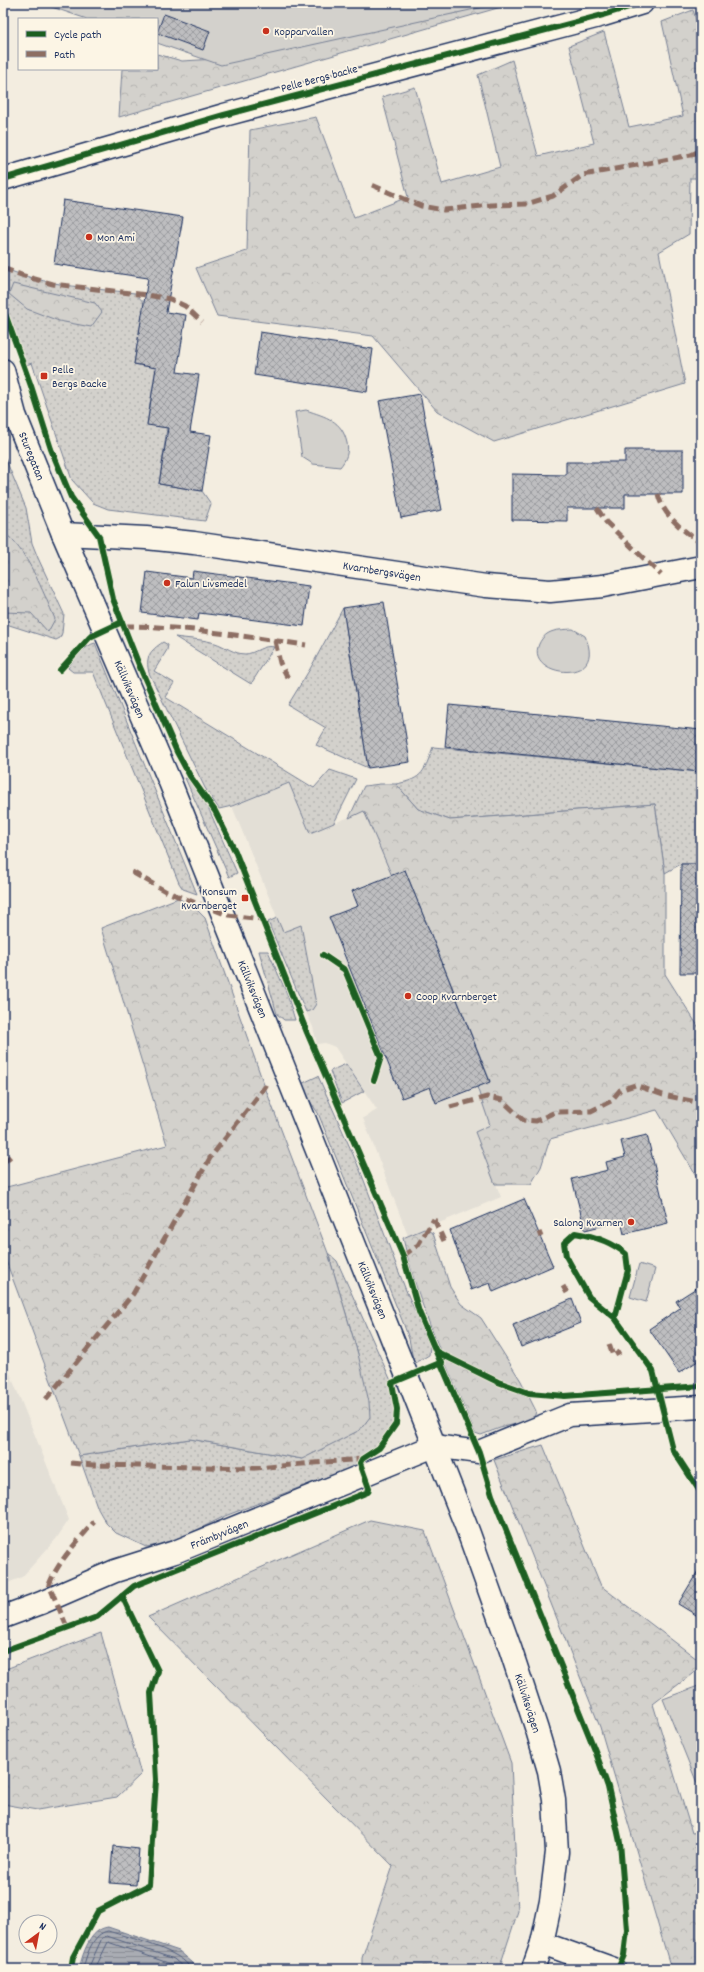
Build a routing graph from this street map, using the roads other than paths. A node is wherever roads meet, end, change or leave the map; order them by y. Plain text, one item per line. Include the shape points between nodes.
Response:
1 (642, 3) edge
2 (3, 179) edge
3 (4, 373) edge
4 (9, 418) edge
5 (63, 534) junction
6 (701, 567) edge
7 (701, 1407) edge
8 (434, 1446) junction
9 (3, 1617) edge
10 (542, 1943) junction
11 (533, 1969) edge
12 (614, 1969) edge

1 - 2 street, Pelle Bergs backe via 217,117
3 - 4 street, Sturegatan
4 - 5 street, Sturegatan
5 - 6 street, Kvarnbergsvägen via 194,543 486,586 550,591 603,586
5 - 8 street, Källviksvägen via 170,782
7 - 8 street via 570,1415 479,1452
8 - 9 street, Främbyvägen via 176,1552 115,1571
8 - 10 street, Källviksvägen via 510,1648 548,1771 554,1800 557,1852 551,1901
10 - 11 street, Källviksvägen
10 - 12 street

